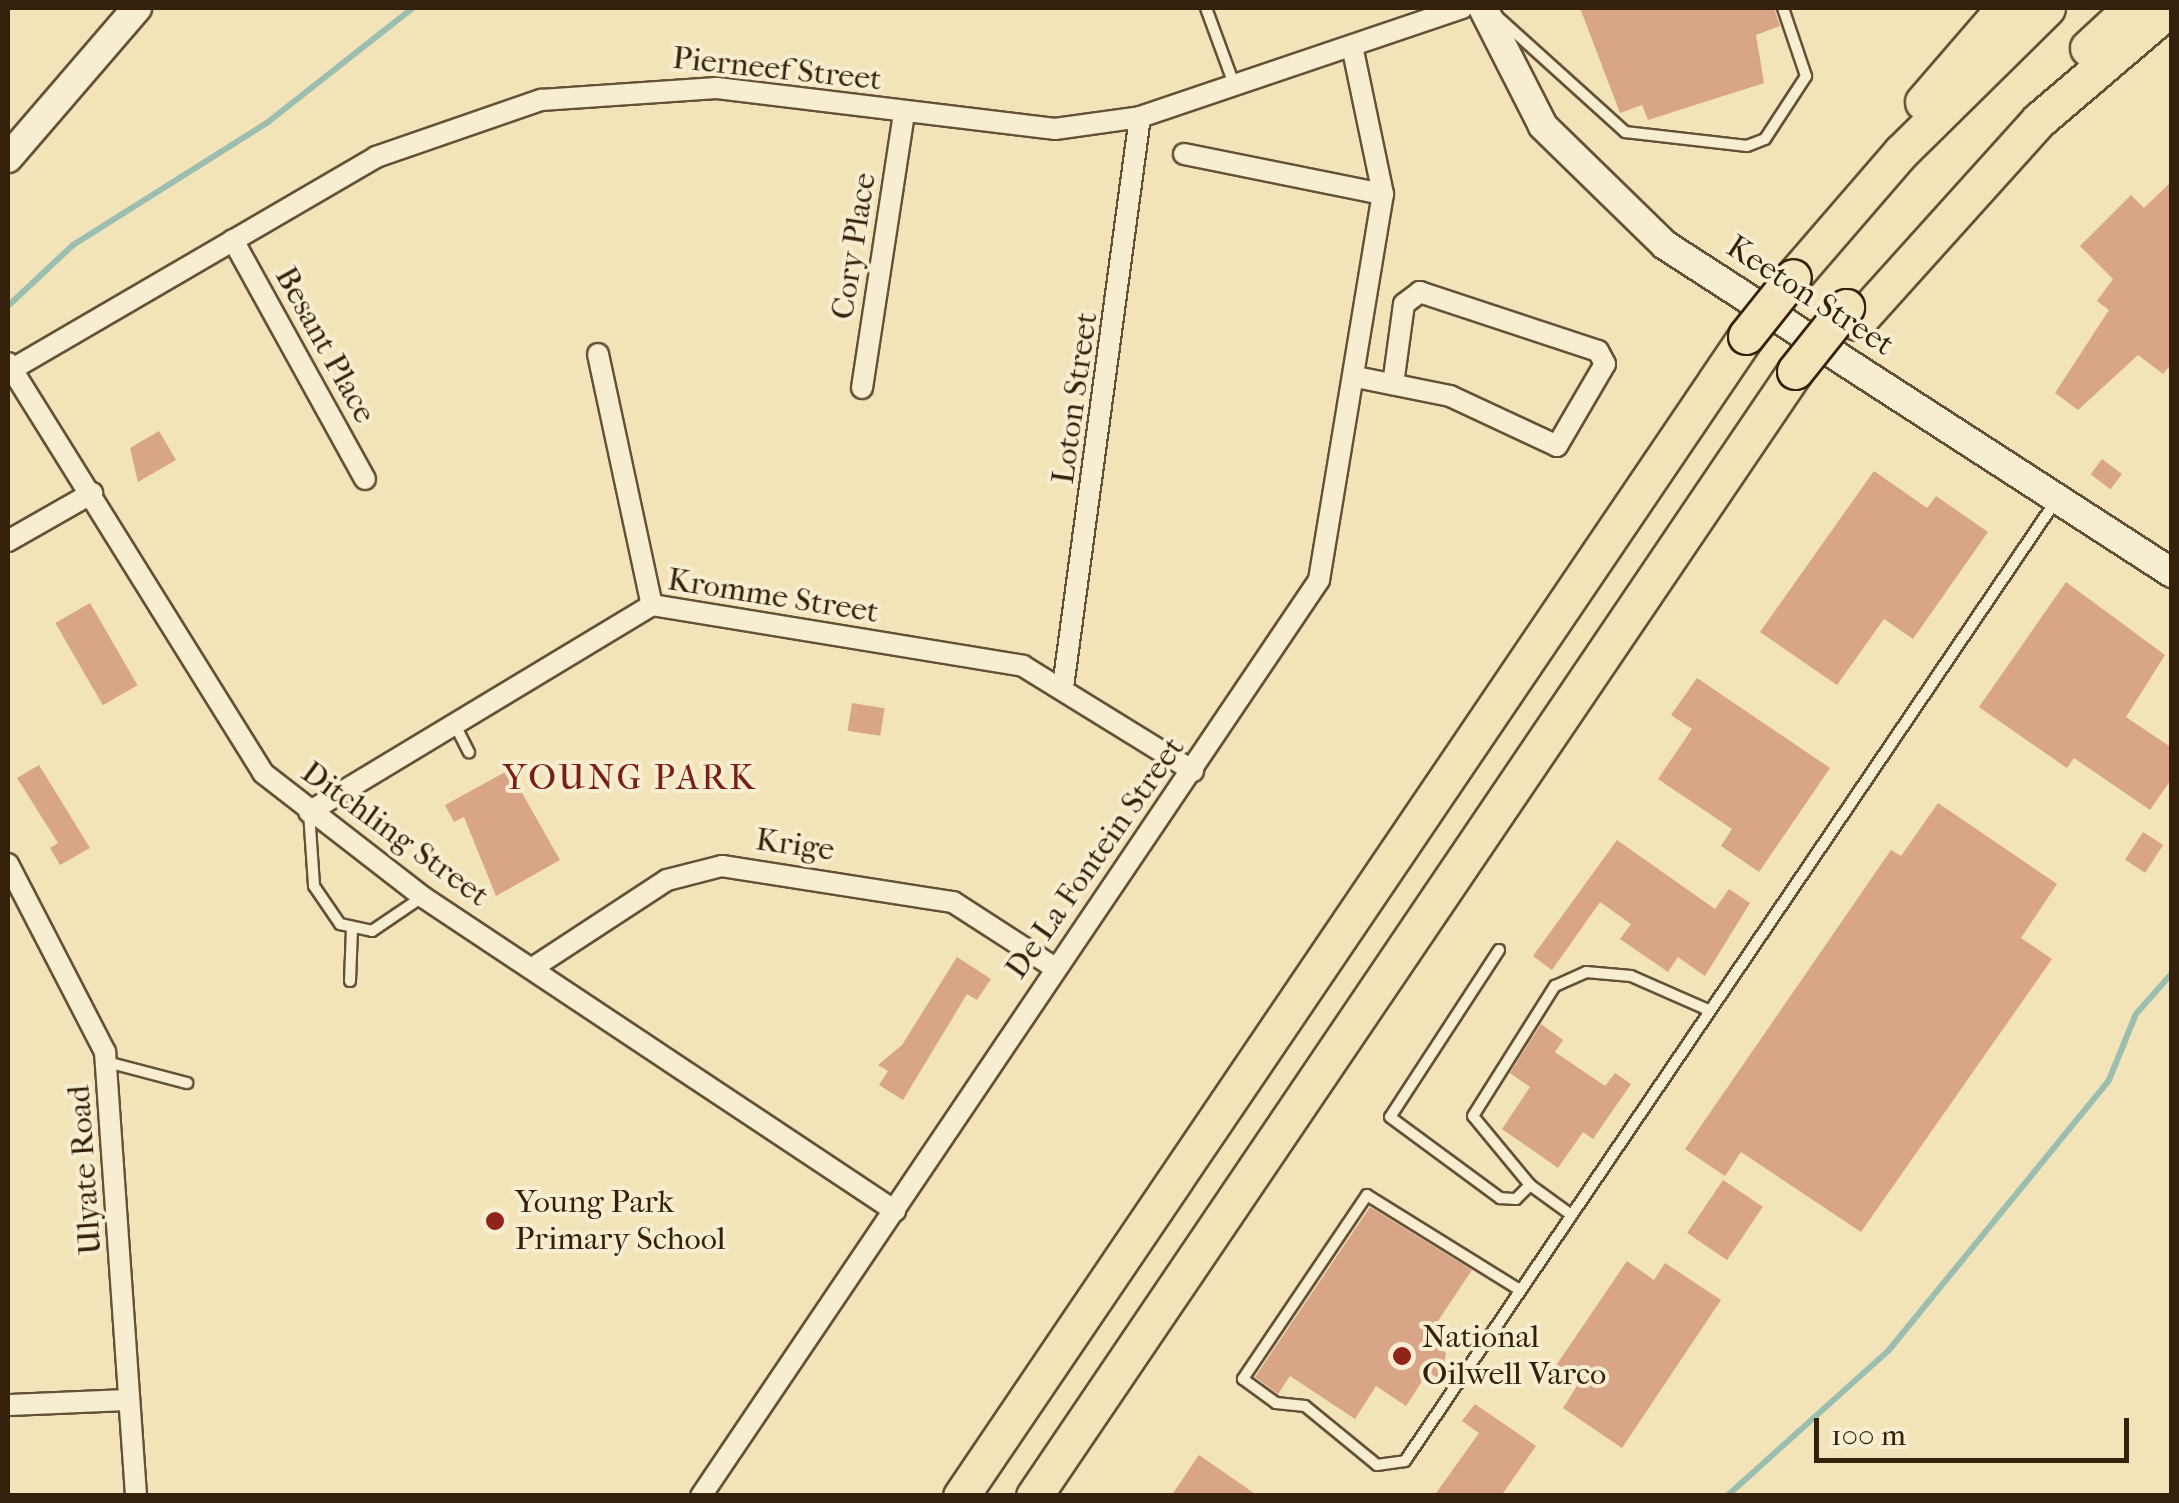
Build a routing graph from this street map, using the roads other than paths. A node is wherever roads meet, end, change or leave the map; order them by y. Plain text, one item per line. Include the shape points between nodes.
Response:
1 (137, 8) edge
2 (1206, 8) edge
3 (1462, 8) edge
4 (1485, 8) edge
5 (1783, 8) edge
6 (2004, 8) edge
7 (2047, 8) edge
8 (2131, 8) edge
9 (2170, 8) edge
10 (1352, 46) junction
11 (1235, 86) junction
12 (904, 113) junction
13 (1140, 117) junction
14 (1184, 154) dead end
15 (8, 158) edge
16 (1383, 194) junction
17 (233, 240) junction
18 (1818, 250) junction
19 (1851, 315) junction
20 (598, 354) dead end
21 (11, 366) edge
22 (1356, 377) junction
23 (1393, 384) junction
24 (862, 388) dead end
25 (365, 479) dead end
26 (92, 493) junction
27 (2057, 500) junction
28 (8, 541) edge
29 (2172, 573) edge
30 (652, 604) junction
31 (1063, 687) junction
32 (453, 722) junction
33 (470, 752) dead end
34 (1193, 771) junction
35 (309, 812) junction
36 (8, 864) edge
37 (423, 897) junction
38 (352, 930) junction
39 (1499, 950) dead end
40 (534, 967) junction
41 (1054, 968) junction
42 (350, 981) dead end
43 (1706, 1009) junction
44 (107, 1062) junction
45 (188, 1083) dead end
46 (1530, 1185) junction
47 (896, 1211) junction
48 (1570, 1214) junction
49 (1520, 1290) junction
50 (130, 1400) junction
51 (8, 1406) edge
52 (136, 1496) edge
53 (701, 1496) edge
54 (962, 1496) edge
55 (1034, 1496) edge

1 - 15 street
2 - 11 lane
3 - 10 street, Pierneef Street
4 - 5 lane via 1625,132 1747,146 1765,139 1806,76
4 - 27 street, Keeton Street via 1544,126 1596,187 1666,245
6 - 18 highway via 1911,116
7 - 18 highway
8 - 19 highway
9 - 19 highway via 2040,120
10 - 11 street, Pierneef Street
10 - 16 street, De La Fontein Street
11 - 13 street, Pierneef Street
12 - 13 street, Pierneef Street via 1036,130
12 - 17 street, Pierneef Street via 678,86 540,100 376,157
12 - 24 street, Cory Place
13 - 31 street, Loton Street
14 - 16 street
16 - 22 street, De La Fontein Street
17 - 21 street, Pierneef Street
17 - 25 street, Besant Place
18 - 54 highway, bridge via 1746,336
19 - 55 highway, bridge via 1652,587
20 - 30 street
21 - 26 street, Ditchling Street
22 - 23 street
22 - 34 street, De La Fontein Street via 1324,568
23 - 23 street via 1460,400 1557,446 1605,364 1598,351 1420,292 1404,304
26 - 28 street
26 - 35 street, Ditchling Street via 263,774
27 - 29 street, Keeton Street
27 - 43 lane
30 - 31 street, Kromme Street via 1012,664
30 - 32 street, Kromme Street
31 - 34 street, Kromme Street
32 - 33 lane
32 - 35 street, Kromme Street
34 - 41 street, De La Fontein Street
35 - 37 street, Ditchling Street
35 - 38 lane via 314,886
36 - 44 street, Ulyate Road via 89,1006
37 - 38 lane via 382,928
37 - 40 street, Ditchling Street
38 - 42 lane
39 - 46 lane via 1389,1115 1500,1198 1516,1199
40 - 41 street, Krige via 667,880 722,866 954,902
40 - 47 street, Ditchling Street
41 - 47 street, De La Fontein Street
43 - 46 lane via 1632,976 1586,972 1555,986 1472,1116
43 - 48 lane
44 - 45 lane
44 - 50 street, Ulyate Road
46 - 48 lane
47 - 53 street, De La Fontein Street
48 - 49 lane
49 - 49 lane via 1396,1467 1377,1466 1305,1406 1276,1403 1242,1379 1367,1195
50 - 51 street
50 - 52 street, Ulyate Road

